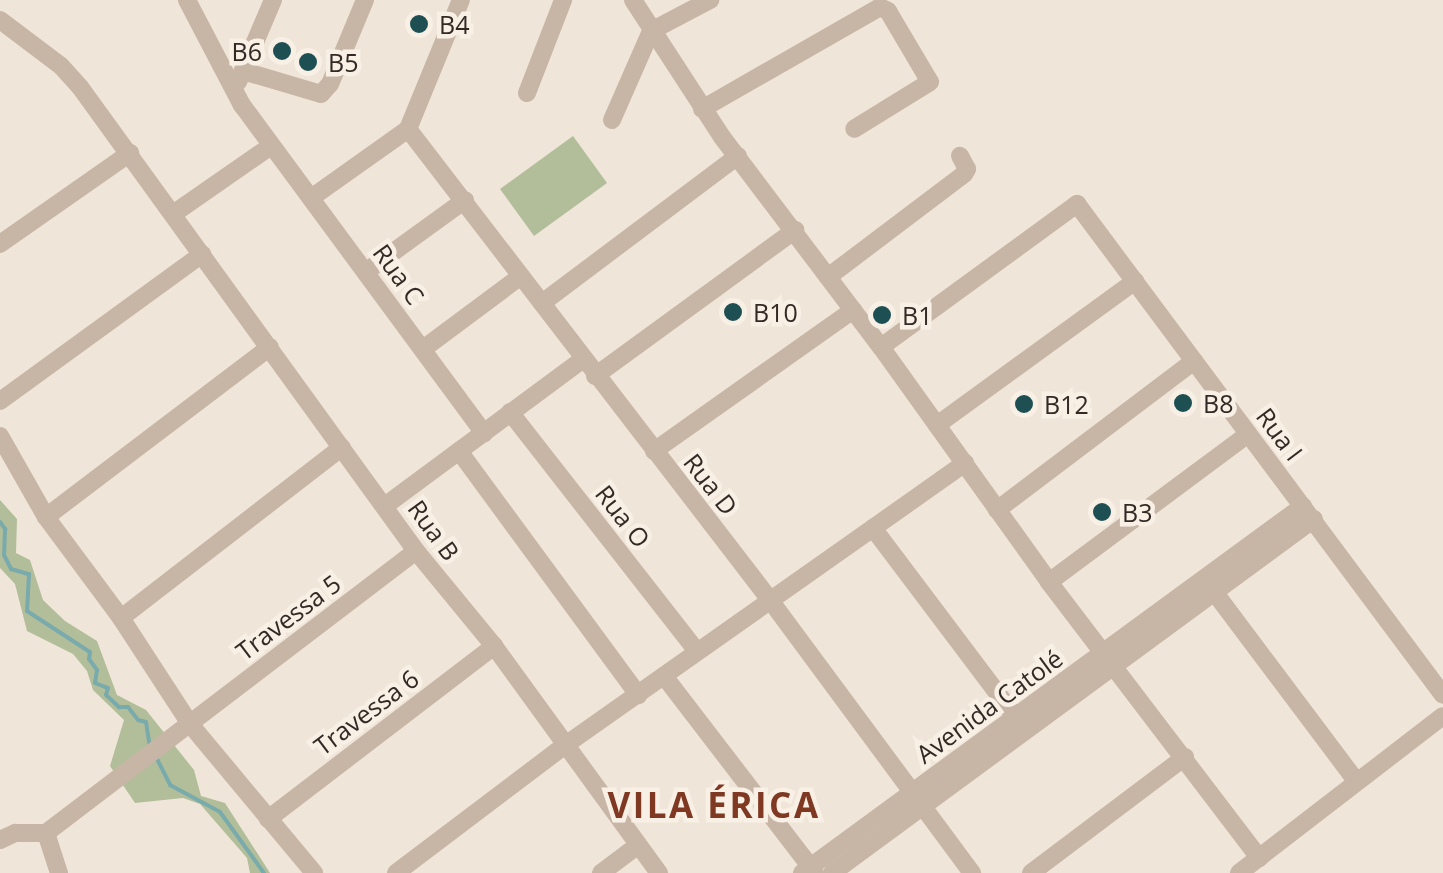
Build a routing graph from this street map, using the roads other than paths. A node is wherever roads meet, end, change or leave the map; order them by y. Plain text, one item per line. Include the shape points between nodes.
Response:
1 (187, 0) edge
2 (273, 0) edge
3 (365, 0) edge
4 (461, 0) edge
5 (562, 0) edge
6 (634, 0) edge
7 (710, 0) edge
8 (0, 20) edge
9 (652, 31) junction
10 (244, 72) junction
11 (234, 91) junction
12 (527, 94) dead end
13 (702, 108) junction
14 (612, 120) dead end
15 (408, 129) junction
16 (854, 129) dead end
17 (272, 146) junction
18 (130, 153) junction
19 (738, 156) junction
20 (960, 156) dead end
21 (311, 198) junction
22 (465, 200) junction
23 (173, 214) junction
24 (794, 230) junction
25 (0, 244) edge
26 (202, 254) junction
27 (367, 271) junction
28 (520, 276) junction
29 (828, 277) junction
30 (1135, 281) junction
31 (542, 303) junction
32 (853, 310) junction
33 (270, 347) junction
34 (882, 347) junction
35 (423, 349) junction
36 (583, 360) junction
37 (1194, 361) junction
38 (595, 376) junction
39 (0, 401) edge
40 (510, 412) junction
41 (937, 425) junction
42 (484, 433) junction
43 (1248, 434) junction
44 (0, 436) edge
45 (342, 447) junction
46 (459, 451) junction
47 (654, 451) junction
48 (965, 462) junction
49 (386, 506) junction
50 (997, 510) junction
51 (1309, 513) junction
52 (46, 517) junction
53 (872, 528) junction
54 (416, 552) junction
55 (1050, 582) junction
56 (1210, 588) junction
57 (770, 600) junction
58 (121, 618) junction
59 (494, 646) junction
60 (697, 651) junction
61 (1110, 661) junction
62 (664, 676) junction
63 (638, 695) junction
64 (1443, 695) edge
65 (1443, 716) edge
66 (1019, 723) junction
67 (190, 724) junction
68 (564, 746) junction
69 (1185, 757) junction
70 (1357, 782) junction
71 (917, 798) junction
72 (268, 819) junction
73 (2, 831) edge
74 (46, 834) junction
75 (637, 846) junction
76 (1259, 858) junction
77 (810, 871) edge
78 (59, 873) edge
79 (314, 873) edge
80 (396, 873) edge
81 (601, 873) edge
82 (659, 873) edge
83 (832, 873) edge
84 (972, 873) edge
85 (1031, 873) edge
86 (1239, 873) edge

1 - 11 street, Rua C
2 - 10 street
3 - 10 street via 322,94
4 - 15 street
5 - 12 street
6 - 9 street
7 - 9 street
8 - 18 street, Rua B via 62,66
9 - 13 street
9 - 14 street
10 - 11 street
11 - 17 street, Rua C
13 - 16 street via 880,8 930,82
13 - 19 street
15 - 21 street
15 - 22 street, Rua D
17 - 21 street, Rua C
17 - 23 street
18 - 23 street, Rua B
18 - 25 street
19 - 24 street
19 - 31 street
20 - 29 street via 964,174
21 - 27 street, Rua C
22 - 27 street
22 - 28 street, Rua D
23 - 26 street, Rua B
24 - 29 street
24 - 38 street
26 - 33 street, Rua B
26 - 39 street
27 - 35 street, Rua C
28 - 31 street, Rua D
28 - 35 street
29 - 32 street
30 - 34 street, Rua I via 1076,204
30 - 37 street, Rua I
30 - 41 street
31 - 36 street, Rua D
32 - 34 street
32 - 47 street
33 - 45 street, Rua B
33 - 52 street
34 - 41 street
35 - 42 street, Rua C
36 - 38 street, Rua D
36 - 40 street
37 - 43 street, Rua I
37 - 50 street
38 - 47 street, Rua D
40 - 42 street
40 - 60 street, Rua O
41 - 48 street
42 - 46 street
43 - 51 street, Rua I
43 - 55 street
44 - 52 street
45 - 49 street, Rua B
45 - 58 street
46 - 49 street
46 - 63 street
47 - 57 street, Rua D
48 - 50 street
48 - 53 street
49 - 54 street, Rua B
50 - 55 street
51 - 56 street, Avenida Catolé
51 - 64 street, Rua I
52 - 58 street
53 - 57 street
53 - 66 street
54 - 59 street, Rua B
54 - 67 street, Travessa 5
55 - 61 street
56 - 61 street, Avenida Catolé
56 - 70 street
57 - 60 street
57 - 71 street, Rua D
58 - 67 street
59 - 68 street, Rua B
59 - 72 street, Travessa 6
60 - 62 street
61 - 66 street, Avenida Catolé
61 - 69 street
62 - 63 street
62 - 77 street
63 - 68 street
65 - 70 street
66 - 71 street, Avenida Catolé
67 - 72 street
67 - 74 street, Travessa 5
68 - 75 street, Rua B
68 - 80 street
69 - 76 street
69 - 85 street
70 - 76 street
71 - 77 street, Avenida Catolé
71 - 83 street, Avenida Catolé
71 - 84 street, Rua D
72 - 79 street
73 - 74 street
74 - 78 street
75 - 81 street
75 - 82 street, Rua B
76 - 86 street

